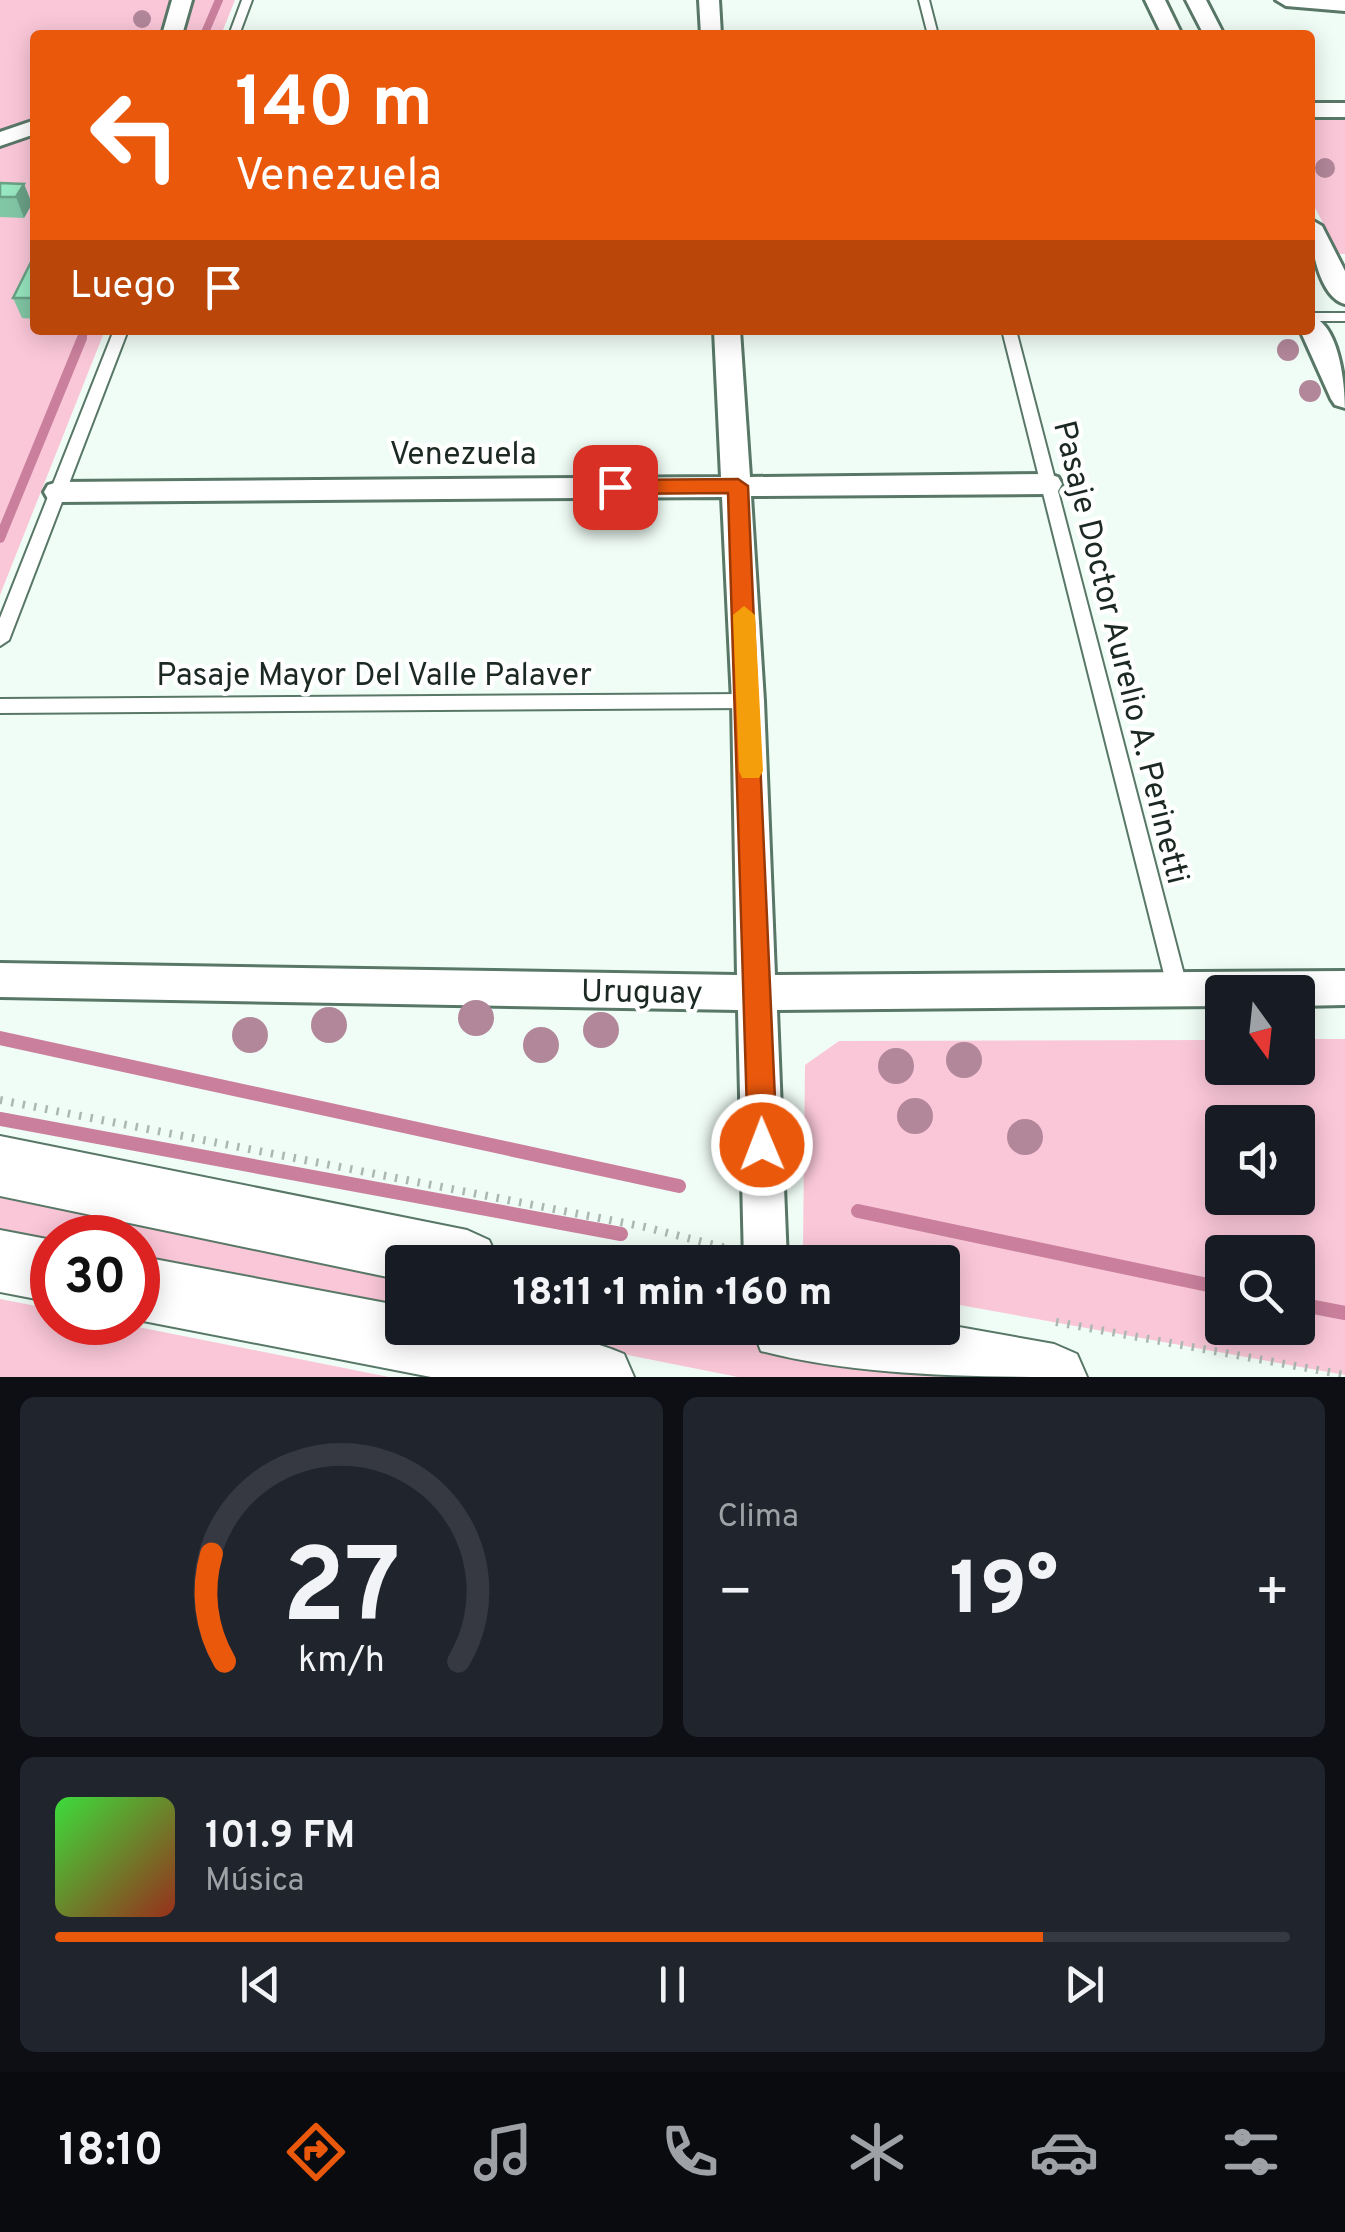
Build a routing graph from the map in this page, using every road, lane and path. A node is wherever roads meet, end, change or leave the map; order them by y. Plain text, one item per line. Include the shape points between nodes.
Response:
1 (182, 0) edge
2 (247, 0) edge
3 (709, 0) edge
4 (924, 0) edge
5 (1156, 0) edge
6 (1196, 0) edge
7 (1286, 0) edge
8 (1345, 5) edge
9 (173, 30) edge
10 (236, 30) edge
11 (711, 30) edge
12 (932, 30) edge
13 (1170, 30) edge
14 (1211, 30) edge
15 (1315, 110) edge
16 (1345, 110) edge
17 (30, 129) edge
18 (0, 140) edge
19 (1315, 234) edge
20 (1338, 268) edge
21 (1345, 296) edge
22 (1345, 317) edge
23 (1315, 320) edge
24 (1315, 331) edge
25 (119, 335) edge
26 (728, 335) edge
27 (1009, 335) edge
28 (1345, 399) edge
29 (1048, 484) junction
30 (738, 486) junction
31 (58, 492) junction
32 (0, 640) edge
33 (748, 701) junction
34 (0, 706) edge
35 (0, 980) edge
36 (1345, 988) edge
37 (1178, 990) junction
38 (759, 993) junction
39 (0, 1100) edge
40 (0, 1166) edge
41 (385, 1245) edge
42 (708, 1245) edge
43 (764, 1245) edge
44 (0, 1261) edge
45 (30, 1267) edge
46 (160, 1292) edge
47 (960, 1341) edge
48 (1046, 1348) edge
49 (1345, 1375) edge
50 (587, 1376) edge

1 - 9 street
2 - 10 lane
3 - 11 street
4 - 12 lane
5 - 13 street
6 - 14 street
7 - 8 street
15 - 16 street
17 - 18 street
19 - 20 street
20 - 21 street
22 - 23 lane
24 - 28 street
25 - 31 lane
26 - 30 street
27 - 29 lane, Pasaje Doctor Aurelio A. Perinetti
29 - 30 street, Venezuela
29 - 37 lane, Pasaje Doctor Aurelio A. Perinetti
30 - 31 street, Venezuela
30 - 33 street
31 - 32 lane
33 - 34 lane, Pasaje Mayor Del Valle Palaver
33 - 38 street
35 - 38 street, Uruguay
36 - 37 street, Uruguay
37 - 38 street, Uruguay
38 - 43 street
39 - 42 path
40 - 41 main road
44 - 45 main road
46 - 50 main road
47 - 48 main road
48 - 49 path

